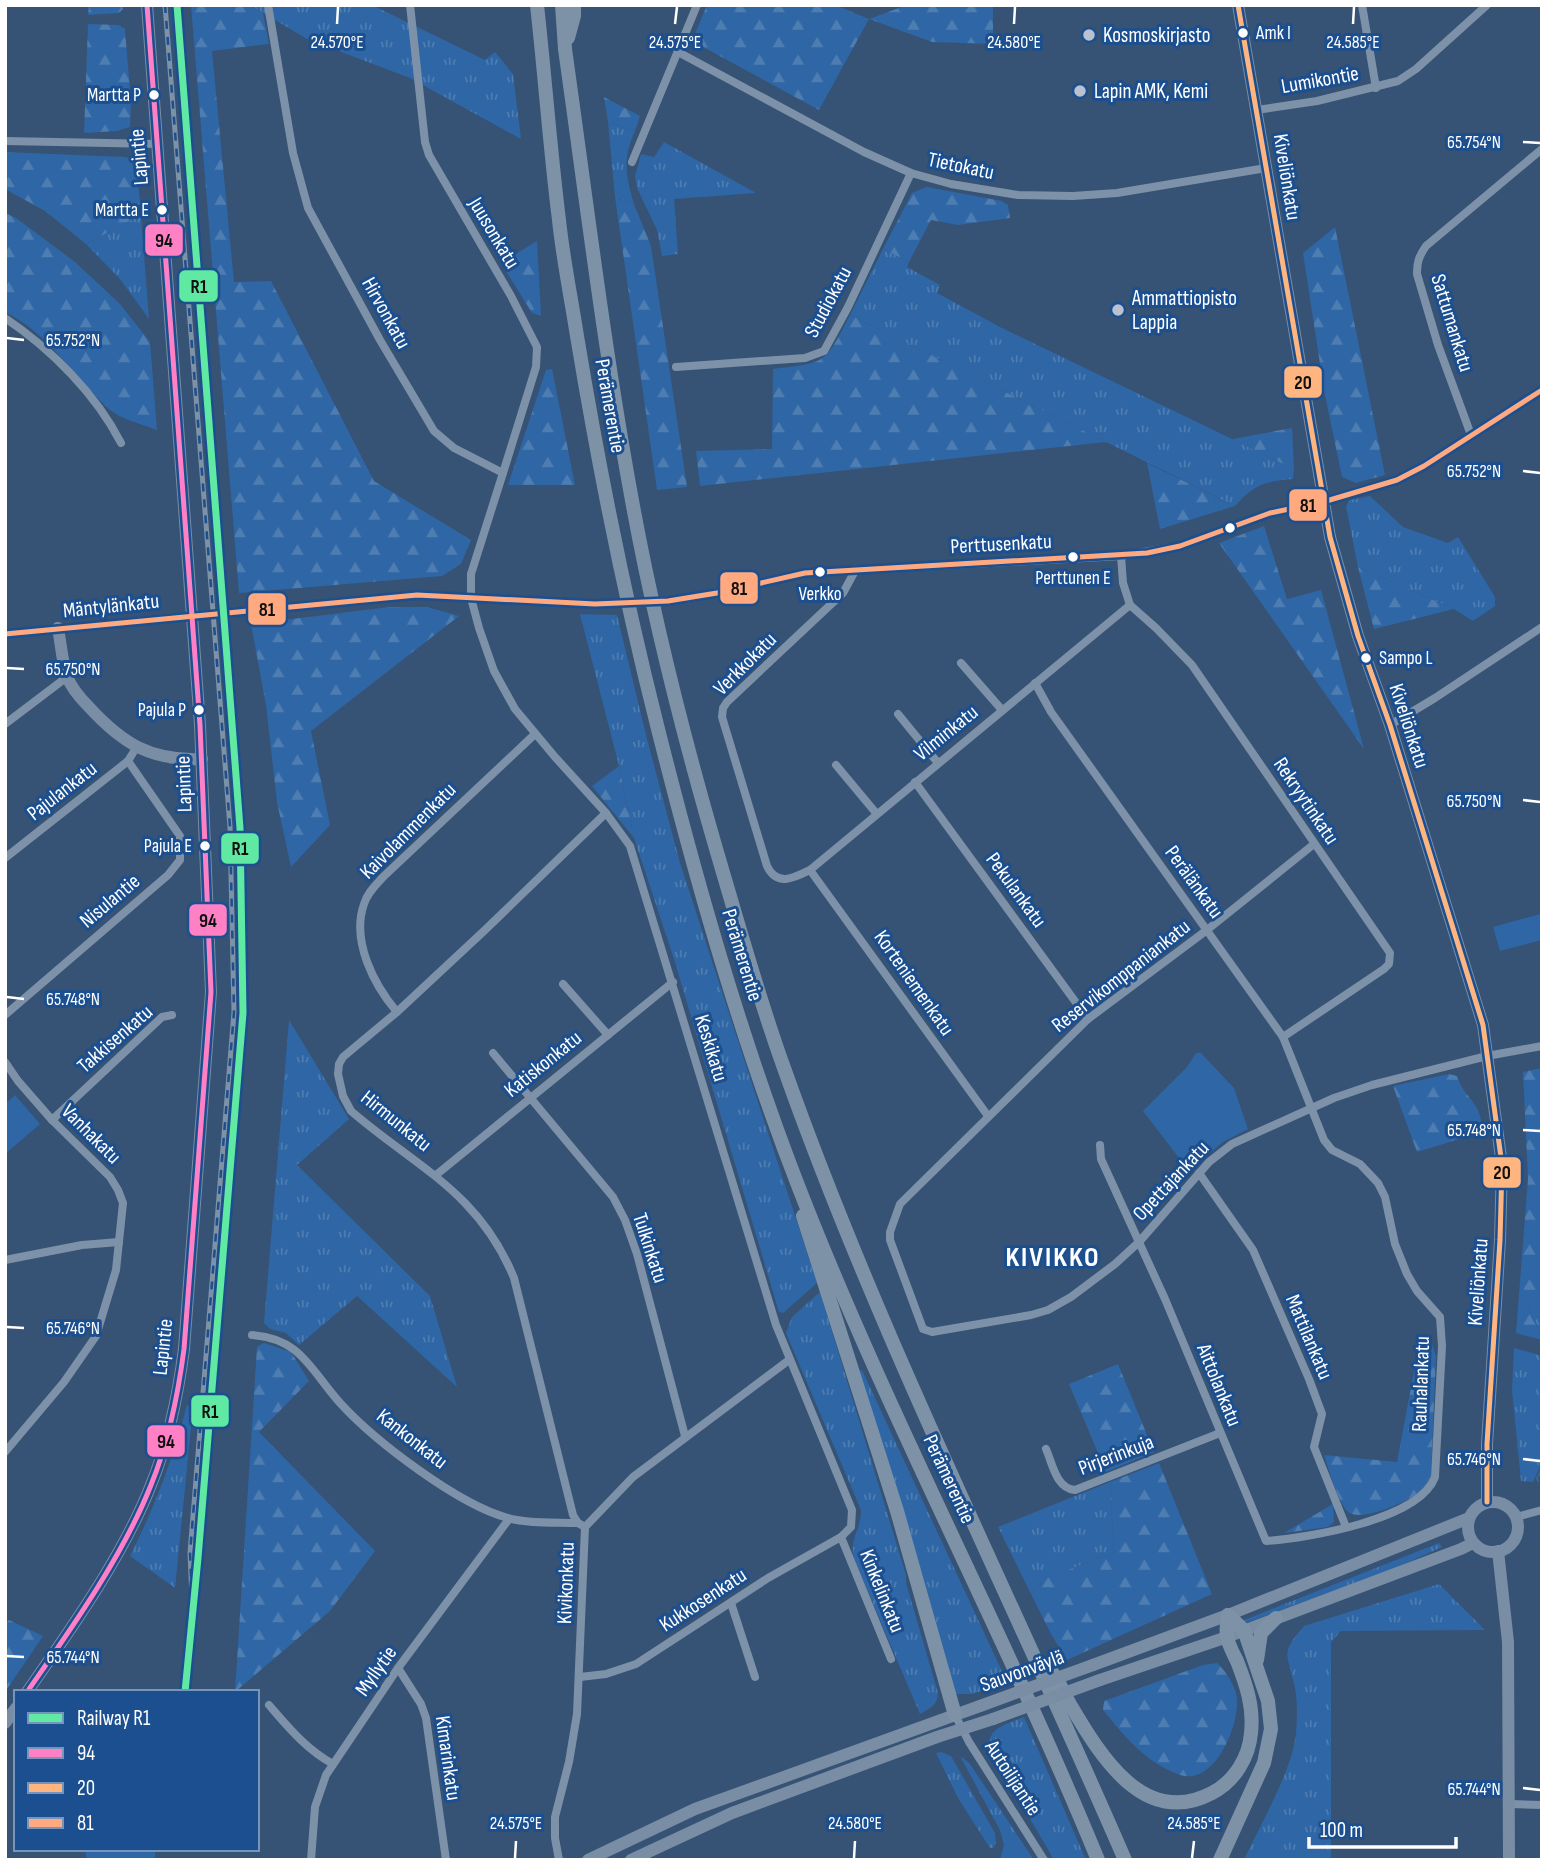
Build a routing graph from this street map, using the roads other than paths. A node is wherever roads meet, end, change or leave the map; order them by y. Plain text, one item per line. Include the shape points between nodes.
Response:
1 (147, 5) edge
2 (268, 5) edge
3 (410, 5) edge
4 (537, 5) edge
5 (562, 5) edge
6 (574, 5) edge
7 (697, 5) edge
8 (1238, 5) edge
9 (1362, 5) edge
10 (1487, 5) edge
11 (565, 49) junction
12 (678, 51) junction
13 (1376, 88) junction
14 (1257, 110) junction
15 (5, 141) edge
16 (158, 144) junction
17 (1542, 149) edge
18 (632, 162) dead end
19 (1266, 168) junction
20 (911, 173) junction
21 (5, 318) edge
22 (676, 367) dead end
23 (1542, 390) edge
24 (1471, 435) junction
25 (121, 443) dead end
26 (503, 473) junction
27 (1323, 502) junction
28 (1121, 556) junction
29 (856, 569) junction
30 (471, 598) junction
31 (1130, 605) junction
32 (1542, 626) edge
33 (58, 628) junction
34 (5, 634) edge
35 (961, 663) dead end
36 (67, 677) junction
37 (1035, 683) junction
38 (1002, 710) junction
39 (898, 714) dead end
40 (5, 724) edge
41 (1390, 724) junction
42 (535, 734) junction
43 (136, 748) junction
44 (202, 759) junction
45 (128, 761) junction
46 (938, 763) junction
47 (836, 765) dead end
48 (915, 782) junction
49 (606, 813) junction
50 (877, 813) junction
51 (1314, 844) junction
52 (5, 858) edge
53 (810, 870) junction
54 (780, 879) joint
55 (1207, 930) junction
56 (673, 982) junction
57 (564, 984) dead end
58 (397, 1012) junction
59 (5, 1015) edge
60 (172, 1015) dead end
61 (1088, 1019) junction
62 (608, 1035) junction
63 (1283, 1037) junction
64 (1542, 1046) edge
65 (493, 1053) dead end
66 (1487, 1056) junction
67 (5, 1062) edge
68 (529, 1098) junction
69 (1312, 1108) junction
70 (988, 1116) junction
71 (52, 1120) junction
72 (1100, 1146) dead end
73 (1199, 1173) junction
74 (436, 1175) junction
75 (800, 1191) junction
76 (119, 1242) junction
77 (1139, 1242) junction
78 (5, 1260) edge
79 (932, 1332) joint
80 (252, 1335) dead end
81 (789, 1360) junction
82 (1220, 1433) junction
83 (685, 1436) junction
84 (1046, 1449) dead end
85 (5, 1452) edge
86 (1487, 1502) junction
87 (1542, 1510) edge
88 (1516, 1517) junction
89 (1469, 1518) junction
90 (509, 1519) junction
91 (582, 1525) junction
92 (1346, 1527) junction
93 (841, 1537) junction
94 (1266, 1541) joint
95 (1473, 1543) junction
96 (1498, 1551) junction
97 (731, 1603) junction
98 (1228, 1615) junction
99 (1276, 1618) junction
100 (1244, 1629) junction
101 (1227, 1637) junction
102 (1030, 1646) junction
103 (891, 1659) dead end
104 (1256, 1665) junction
105 (398, 1668) junction
106 (580, 1677) junction
107 (755, 1677) dead end
108 (28, 1690) edge
109 (1064, 1693) junction
110 (269, 1705) dead end
111 (955, 1715) junction
112 (962, 1729) junction
113 (333, 1764) junction
114 (1509, 1804) junction
115 (1542, 1805) edge
116 (311, 1860) edge
117 (446, 1860) edge
118 (559, 1860) edge
119 (588, 1860) edge
120 (631, 1860) edge
121 (1044, 1860) edge
122 (1098, 1860) edge
123 (1125, 1860) edge
124 (1220, 1860) edge
125 (1509, 1860) edge

1 - 16 main road, Lapintie
2 - 26 street, Hirvonkatu via 293,153 308,208 434,431 454,448
3 - 26 street, Juusonkatu via 429,155 537,347 536,368
4 - 75 highway, Perämerentie via 559,223 604,493 633,631 714,935
5 - 11 highway, Perämerentie
6 - 11 highway
7 - 12 street
8 - 14 main road, Kiveliönkatu
9 - 13 street
10 - 13 street, Lumikontie via 1407,76
11 - 102 highway, Perämerentie via 632,499 702,801 783,1067 841,1217 883,1324
12 - 18 street
12 - 20 street, Tietokatu via 821,130
13 - 14 street, Lumikontie
14 - 19 main road, Kiveliönkatu
15 - 16 street
16 - 44 main road, Lapintie
17 - 24 street, Sattumankatu via 1419,256 1418,274 1438,345
19 - 20 street, Tietokatu via 1073,196 1018,195
19 - 27 main road, Kiveliönkatu
20 - 22 street, Studiokatu via 824,351 805,358
21 - 25 street via 77,381 102,410
23 - 24 street, Perttusenkatu
24 - 27 street, Perttusenkatu via 1397,480
26 - 30 street via 472,568
27 - 28 street, Perttusenkatu via 1270,513 1180,546
27 - 41 main road, Kiveliönkatu via 1358,636
28 - 29 street, Perttusenkatu
28 - 31 street
29 - 30 street, Perttusenkatu, bridge via 805,573 656,602
29 - 54 street, Verkkokatu via 843,593 723,708 767,866
30 - 33 street, Mäntylänkatu, bridge via 417,595
30 - 42 street, Keskikatu via 494,671
31 - 37 street, Vilminkatu
31 - 51 street, Rekryytinkatu via 1192,665
32 - 41 street
33 - 34 street, Mäntylänkatu
33 - 36 main road
35 - 38 street
36 - 40 street
36 - 43 main road via 106,726
37 - 38 street, Vilminkatu
37 - 55 street, Perälänkatu
38 - 46 street, Vilminkatu
39 - 46 street
41 - 66 main road, Kiveliönkatu via 1471,982
42 - 49 street, Keskikatu
42 - 58 street, Kaivolammenkatu via 367,897 362,912 363,946 377,984
43 - 44 main road via 169,758
43 - 45 street, Pajulankatu
44 - 108 main road, Lapintie via 211,992 180,1379 166,1441 142,1506 96,1588
45 - 52 street, Pajulankatu
45 - 59 street, Nisulantie via 180,836 180,860
46 - 48 street, Vilminkatu
47 - 50 street
48 - 50 street, Vilminkatu
48 - 61 street, Pekulankatu
49 - 56 street, Keskikatu via 630,846
49 - 58 street, Hirmunkatu
50 - 53 street, Vilminkatu
51 - 55 street, Reservikomppaniankatu
51 - 63 street, Rekryytinkatu via 1391,960
53 - 54 street, Vilminkatu
53 - 70 street, Korteniemenkatu
55 - 61 street, Reservikomppaniankatu
55 - 63 street, Perälänkatu
56 - 62 street, Katiskonkatu
56 - 81 street, Keskikatu
57 - 62 street
58 - 74 street, Hirmunkatu via 340,1060 343,1096 351,1111
60 - 71 street, Takkisenkatu via 162,1017
61 - 70 street, Reservikomppaniankatu
62 - 68 street, Katiskonkatu
63 - 69 street, Perälänkatu
64 - 66 street, Opettajankatu
65 - 68 street, Tulkinkatu
66 - 69 street, Opettajankatu via 1372,1085
66 - 86 main road, Kiveliönkatu via 1502,1189
67 - 71 street, Vanhakatu
68 - 74 street, Katiskonkatu
68 - 83 street, Tulkinkatu via 612,1197 625,1220
69 - 73 street, Opettajankatu via 1232,1144
69 - 92 street, Rauhalankatu via 1327,1145 1360,1164 1382,1189 1407,1274 1440,1320 1432,1487 1410,1504
70 - 79 street, Reservikomppaniankatu via 900,1204 891,1229 890,1240 920,1323
71 - 76 street, Vanhakatu via 118,1189 123,1203
72 - 77 street, Aittolankatu via 1101,1159
73 - 77 street, Opettajankatu
73 - 92 street, Mattilankatu via 1253,1250 1309,1379 1322,1414 1314,1447
74 - 91 street, Hirmunkatu via 486,1225 510,1269 573,1515
75 - 111 highway via 804,1224 893,1498
75 - 122 highway, Perämerentie via 885,1391
76 - 78 street
76 - 85 street, Vanhakatu via 113,1281 94,1339
77 - 79 street, Opettajankatu via 1098,1278 1048,1310
77 - 82 street, Aittolankatu
80 - 90 street, Kankonkatu via 288,1344 341,1404 390,1448 455,1493
81 - 83 street, Kivikonkatu
81 - 93 street, Keskikatu via 852,1510 851,1527
82 - 84 street, Pirjerinkuja via 1076,1490 1062,1486
82 - 94 street, Aittolankatu
83 - 91 street, Kivikonkatu
86 - 88 main road via 1502,1503
86 - 89 main road
87 - 88 street
88 - 96 main road via 1515,1539
89 - 95 main road
89 - 98 main road, Sauvonväylä
90 - 91 street, Kankonkatu
90 - 105 street, Myllytie
91 - 106 street, Kivikonkatu
92 - 94 street, Rauhalankatu via 1312,1537
93 - 97 street, Kukkosenkatu
93 - 103 street, Kinkelinkatu
95 - 96 main road
95 - 99 main road, Sauvonväylä
96 - 114 main road via 1508,1642
97 - 106 street, Kukkosenkatu via 636,1664
97 - 107 street
98 - 100 highway
98 - 101 highway
98 - 111 main road, Sauvonväylä, bridge
99 - 100 main road, Sauvonväylä
99 - 104 highway via 1261,1633
100 - 101 main road, Sauvonväylä
100 - 104 highway
101 - 109 main road, Sauvonväylä, bridge
101 - 109 highway via 1250,1696 1252,1731 1239,1769 1208,1795 1166,1800 1134,1788 1097,1748
102 - 109 highway
102 - 123 highway, Perämerentie
104 - 124 highway via 1270,1709 1270,1741
105 - 113 street, Myllytie
105 - 117 street, Kimarinkatu via 426,1718
106 - 118 street, Kivikonkatu via 569,1762 555,1817
109 - 112 main road, Sauvonväylä, bridge
110 - 113 street via 300,1741
111 - 112 street, Autoilijantie
111 - 119 main road, Sauvonväylä via 695,1809
112 - 120 main road, Sauvonväylä via 732,1813
112 - 121 street, Autoilijantie
113 - 116 street, Myllytie via 317,1797
114 - 115 street
114 - 125 main road

